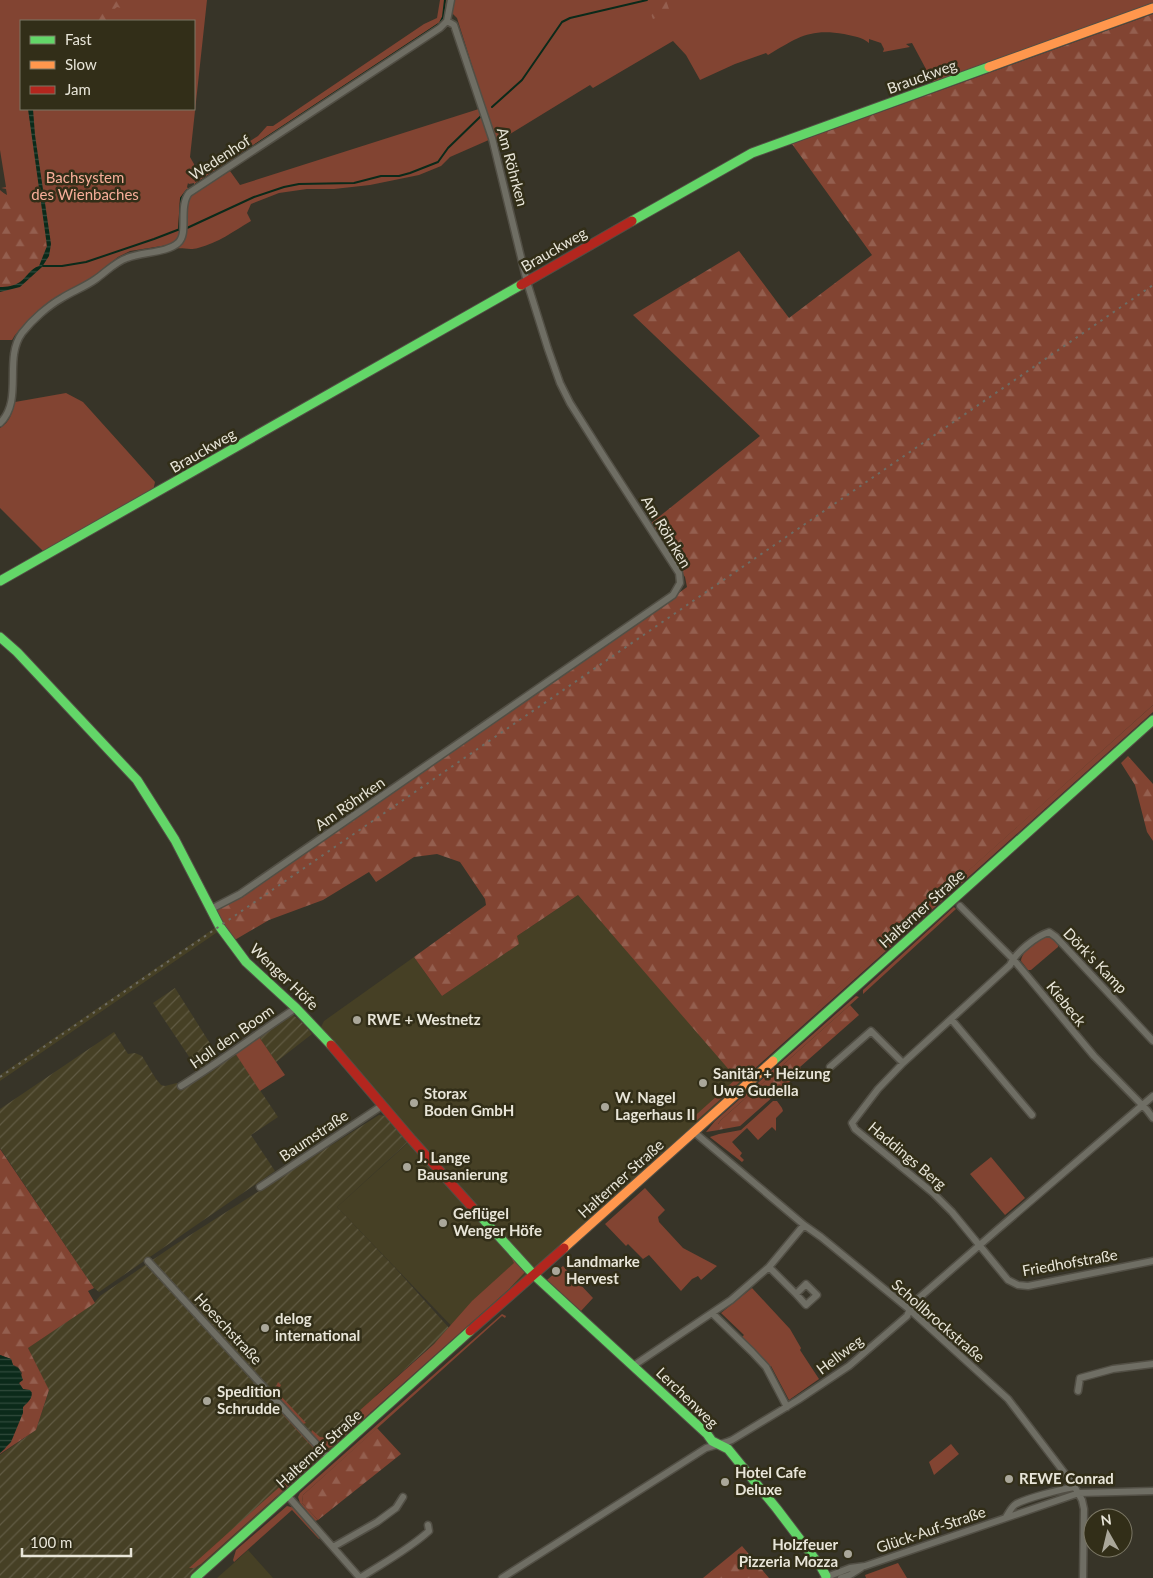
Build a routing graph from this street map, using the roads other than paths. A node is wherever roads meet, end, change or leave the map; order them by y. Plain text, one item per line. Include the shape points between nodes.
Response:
1 (451, 0) edge
2 (1153, 8) edge
3 (447, 21) junction
4 (527, 282) junction
5 (0, 423) edge
6 (0, 581) edge
7 (0, 637) edge
8 (1153, 720) edge
9 (960, 906) dead end
10 (211, 909) junction
11 (1013, 959) junction
12 (296, 1008) junction
13 (951, 1019) junction
14 (1153, 1041) edge
15 (903, 1062) junction
16 (830, 1067) dead end
17 (182, 1086) dead end
18 (1153, 1096) edge
19 (1143, 1105) junction
20 (383, 1106) junction
21 (1032, 1115) dead end
22 (1153, 1118) edge
23 (694, 1132) junction
24 (260, 1187) dead end
25 (804, 1225) junction
26 (979, 1245) junction
27 (148, 1261) dead end
28 (1153, 1261) edge
29 (769, 1267) junction
30 (534, 1275) junction
31 (796, 1294) dead end
32 (910, 1310) junction
33 (712, 1313) junction
34 (1153, 1364) edge
35 (633, 1366) junction
36 (1078, 1391) dead end
37 (787, 1407) junction
38 (720, 1444) junction
39 (329, 1458) junction
40 (1077, 1490) junction
41 (1153, 1491) edge
42 (288, 1496) junction
43 (403, 1497) dead end
44 (1006, 1517) junction
45 (428, 1525) dead end
46 (333, 1547) junction
47 (864, 1566) junction
48 (825, 1577) edge
49 (195, 1578) edge
50 (360, 1578) edge
51 (502, 1578) edge
52 (841, 1578) edge
53 (1083, 1578) edge

1 - 3 street
2 - 4 street, Brauckweg via 752,153
3 - 4 street, Am Röhrken via 454,25 492,138
3 - 5 street, Wedenhof via 189,193 183,204 181,240 177,244 119,261 39,316 16,345 11,400 7,415
4 - 6 street, Brauckweg
4 - 10 street, Am Röhrken via 565,394 679,573 678,588 643,618 240,894
7 - 10 street, Wenger Höfe via 137,780 175,840
8 - 23 street, Halterner Straße
9 - 11 street, Kiebeck
10 - 12 street, Wenger Höfe via 246,962
11 - 13 street, Haddings Berg
11 - 14 street, Dörk's Kamp via 1040,935 1049,932
11 - 19 street, Kiebeck via 1084,1046
12 - 17 street, Holl den Boom
12 - 20 street, Wenger Höfe
13 - 15 street, Haddings Berg
13 - 21 street
15 - 16 street via 871,1031
15 - 26 street, Haddings Berg via 852,1123 855,1129 933,1193
18 - 19 street, Hellweg
19 - 22 street, Kiebeck
19 - 26 street, Hellweg
20 - 24 street, Baumstraße
20 - 30 street, Wenger Höfe
23 - 25 street, Schollbrockstraße
23 - 30 street, Halterner Straße
25 - 29 street
25 - 32 street, Schollbrockstraße
26 - 28 street, Friedhofstraße via 1008,1280 1028,1286
26 - 32 street, Hellweg via 912,1304
27 - 39 street, Hoeschstraße
29 - 31 street
29 - 33 street
30 - 35 street, Lerchenweg
30 - 39 street, Halterner Straße
32 - 37 street, Hellweg via 850,1366
32 - 40 street, Schollbrockstraße via 1008,1399
33 - 35 street
33 - 37 street via 766,1367
34 - 36 street via 1113,1369 1080,1378
35 - 38 street, Lerchenweg via 712,1441
37 - 38 street, Hellweg
38 - 48 street, Lerchenweg via 728,1449 777,1509
38 - 51 street, Hellweg via 706,1448
39 - 42 street, Halterner Straße
40 - 41 street, Glück-Auf-Straße
40 - 44 street, Glück-Auf-Straße via 1019,1515
40 - 44 street, Glück-Auf-Straße via 1042,1495 1016,1504
40 - 53 street, Schollbrockstraße via 1084,1509
42 - 46 street
42 - 49 street, Halterner Straße
43 - 46 street via 396,1508 377,1522
44 - 47 street, Glück-Auf-Straße
45 - 50 street via 428,1531 422,1537
46 - 50 street
47 - 48 street, Glück-Auf-Straße
47 - 52 street, Glück-Auf-Straße

